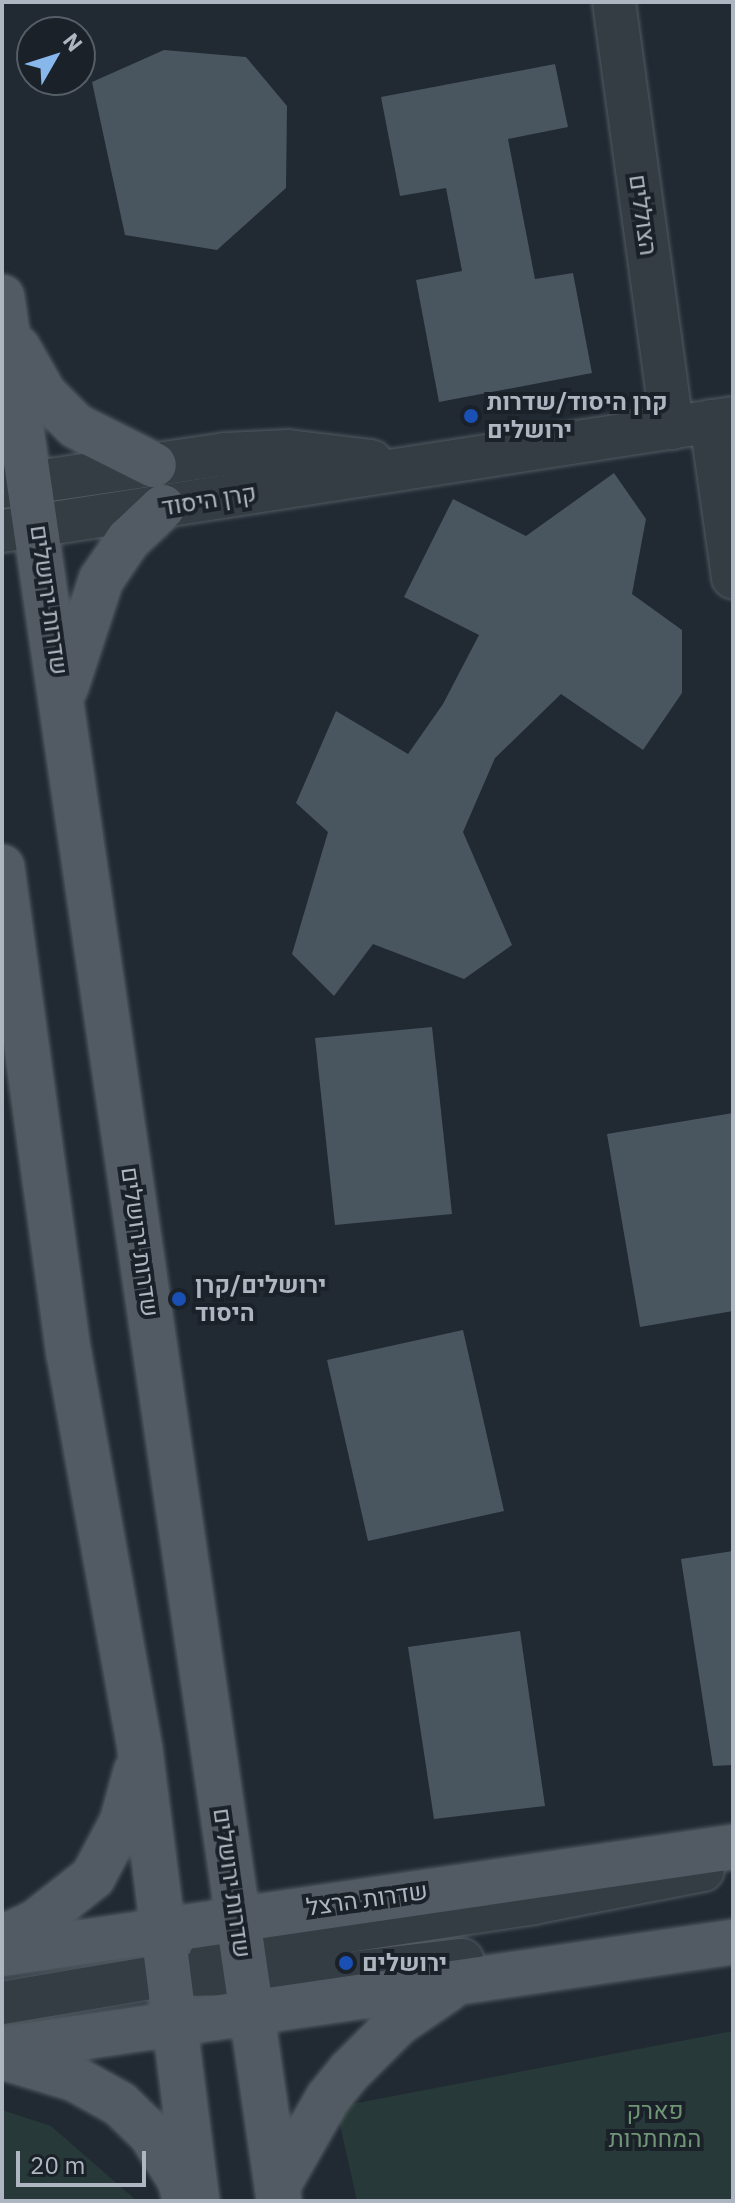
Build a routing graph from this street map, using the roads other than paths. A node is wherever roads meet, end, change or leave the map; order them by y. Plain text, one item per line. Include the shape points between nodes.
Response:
1 (614, 2) edge
2 (3, 307) edge
3 (705, 422) edge
4 (154, 465) junction
5 (416, 468) junction
6 (16, 485) edge
7 (163, 507) junction
8 (20, 529) edge
9 (733, 577) edge
10 (63, 697) junction
11 (3, 874) edge
12 (140, 1749) junction
13 (733, 1847) edge
14 (733, 1864) edge
15 (163, 1930) junction
16 (733, 1932) edge
17 (2, 1938) edge
18 (733, 1942) edge
19 (2, 1954) edge
20 (243, 1963) junction
21 (168, 1975) junction
22 (458, 1982) junction
23 (2, 2003) edge
24 (175, 2023) junction
25 (2, 2049) edge
26 (2, 2057) edge
27 (278, 2194) edge
28 (185, 2201) edge
29 (197, 2201) edge

1 - 3 street, הצוללים
2 - 4 main road via 44,394 76,426
2 - 6 main road, שדרות ירושלים
3 - 5 street, קרן היסוד
3 - 9 street, הצוללים
4 - 5 street, קרן היסוד via 288,451
4 - 6 street, קרן היסוד
5 - 7 street, קרן היסוד
6 - 8 main road, שדרות ירושלים
7 - 8 street, קרן היסוד
7 - 10 main road via 128,540 101,580
8 - 10 main road, שדרות ירושלים
10 - 20 main road, שדרות ירושלים
11 - 12 main road via 69,1354
12 - 15 main road
12 - 17 main road via 122,1822 93,1877 36,1922
13 - 20 main road, שדרות הרצל
14 - 20 street
15 - 19 main road, שדרות הרצל
15 - 20 main road, שדרות הרצל
15 - 21 main road
16 - 20 street via 375,1971
18 - 22 main road, שדרות הרצל
20 - 21 street
20 - 22 main road, שדרות הרצל
20 - 24 main road, שדרות הרצל
20 - 27 main road, שדרות ירושלים
21 - 23 street
21 - 24 main road
22 - 27 main road via 398,2023 351,2070 328,2098
24 - 25 main road, שדרות הרצל
24 - 29 main road
26 - 28 main road via 75,2079 120,2104 151,2134 180,2180

